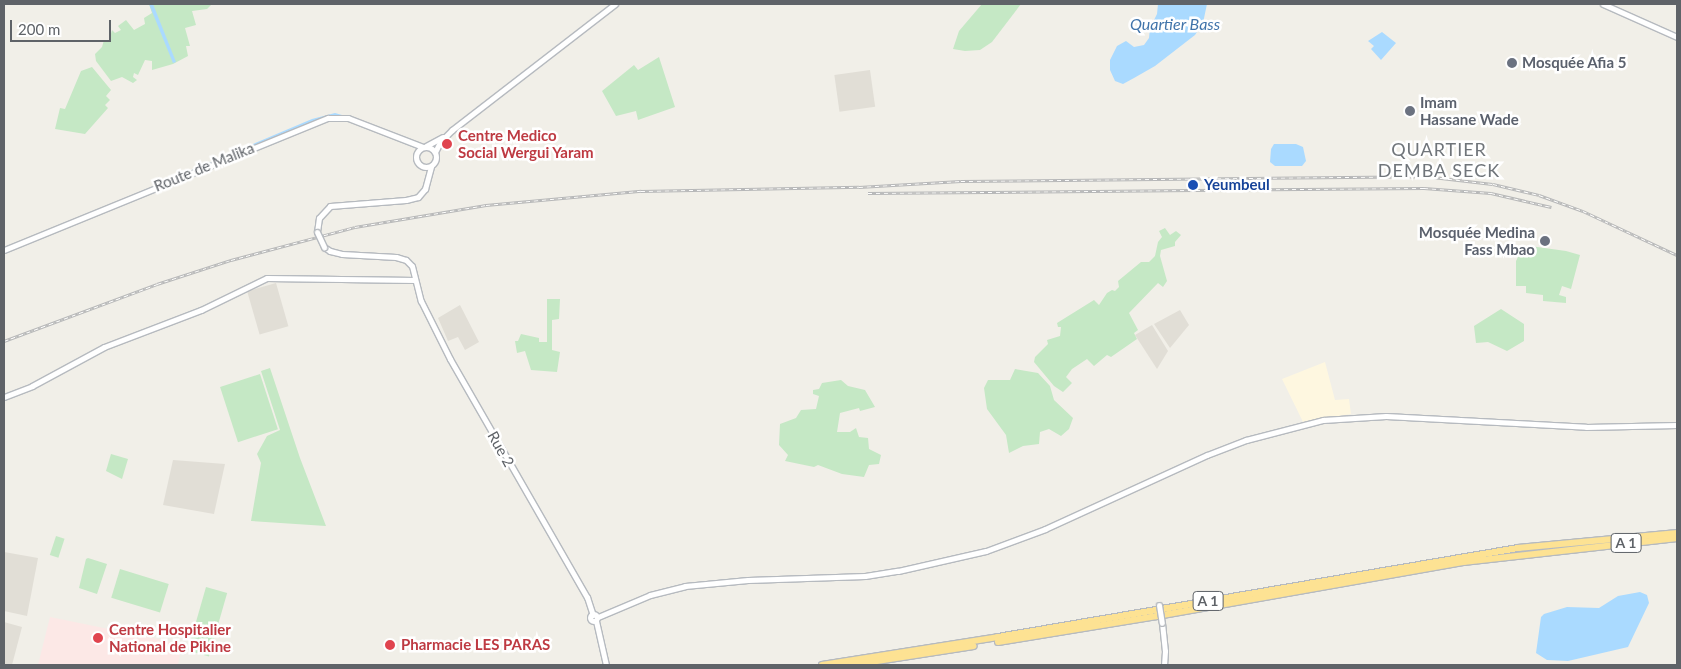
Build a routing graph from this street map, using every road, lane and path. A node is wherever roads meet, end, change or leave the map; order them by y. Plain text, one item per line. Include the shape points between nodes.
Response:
1 (615, 4) edge
2 (1603, 4) edge
3 (1677, 37) edge
4 (448, 134) junction
5 (406, 142) junction
6 (424, 147) junction
7 (417, 151) junction
8 (435, 152) junction
9 (431, 166) junction
10 (424, 167) junction
11 (428, 179) junction
12 (4, 250) edge
13 (415, 280) junction
14 (4, 397) edge
15 (1677, 425) edge
16 (1677, 534) edge
17 (1677, 538) edge
18 (1159, 605) dead end
19 (596, 618) junction
20 (606, 665) edge
21 (822, 665) edge
22 (852, 665) edge
23 (1164, 665) edge

1 - 4 street
2 - 3 street
4 - 6 street
4 - 8 street
5 - 6 street, Route de Malika
5 - 7 street, Route de Malika
5 - 12 street, Route de Malika via 348,118 328,118
6 - 7 street
6 - 8 street
7 - 10 street via 416,160
8 - 9 street via 436,160
9 - 10 street
9 - 11 street
10 - 11 street
11 - 13 street, Rue 2, bridge via 423,193 414,198 330,206 319,218 317,232 330,252 402,258 412,266
13 - 14 street via 267,278 201,310 104,347 32,386
13 - 19 street, Rue 2 via 421,301 450,359 588,597
15 - 19 street via 1586,427 1395,416 1323,420 1207,455 1045,529 986,551 865,576 685,586 650,595
16 - 21 highway, A 1 via 1518,548
17 - 22 highway, A 1 via 1464,562
18 - 23 street, bridge via 1165,643
19 - 20 street, Rue 2

